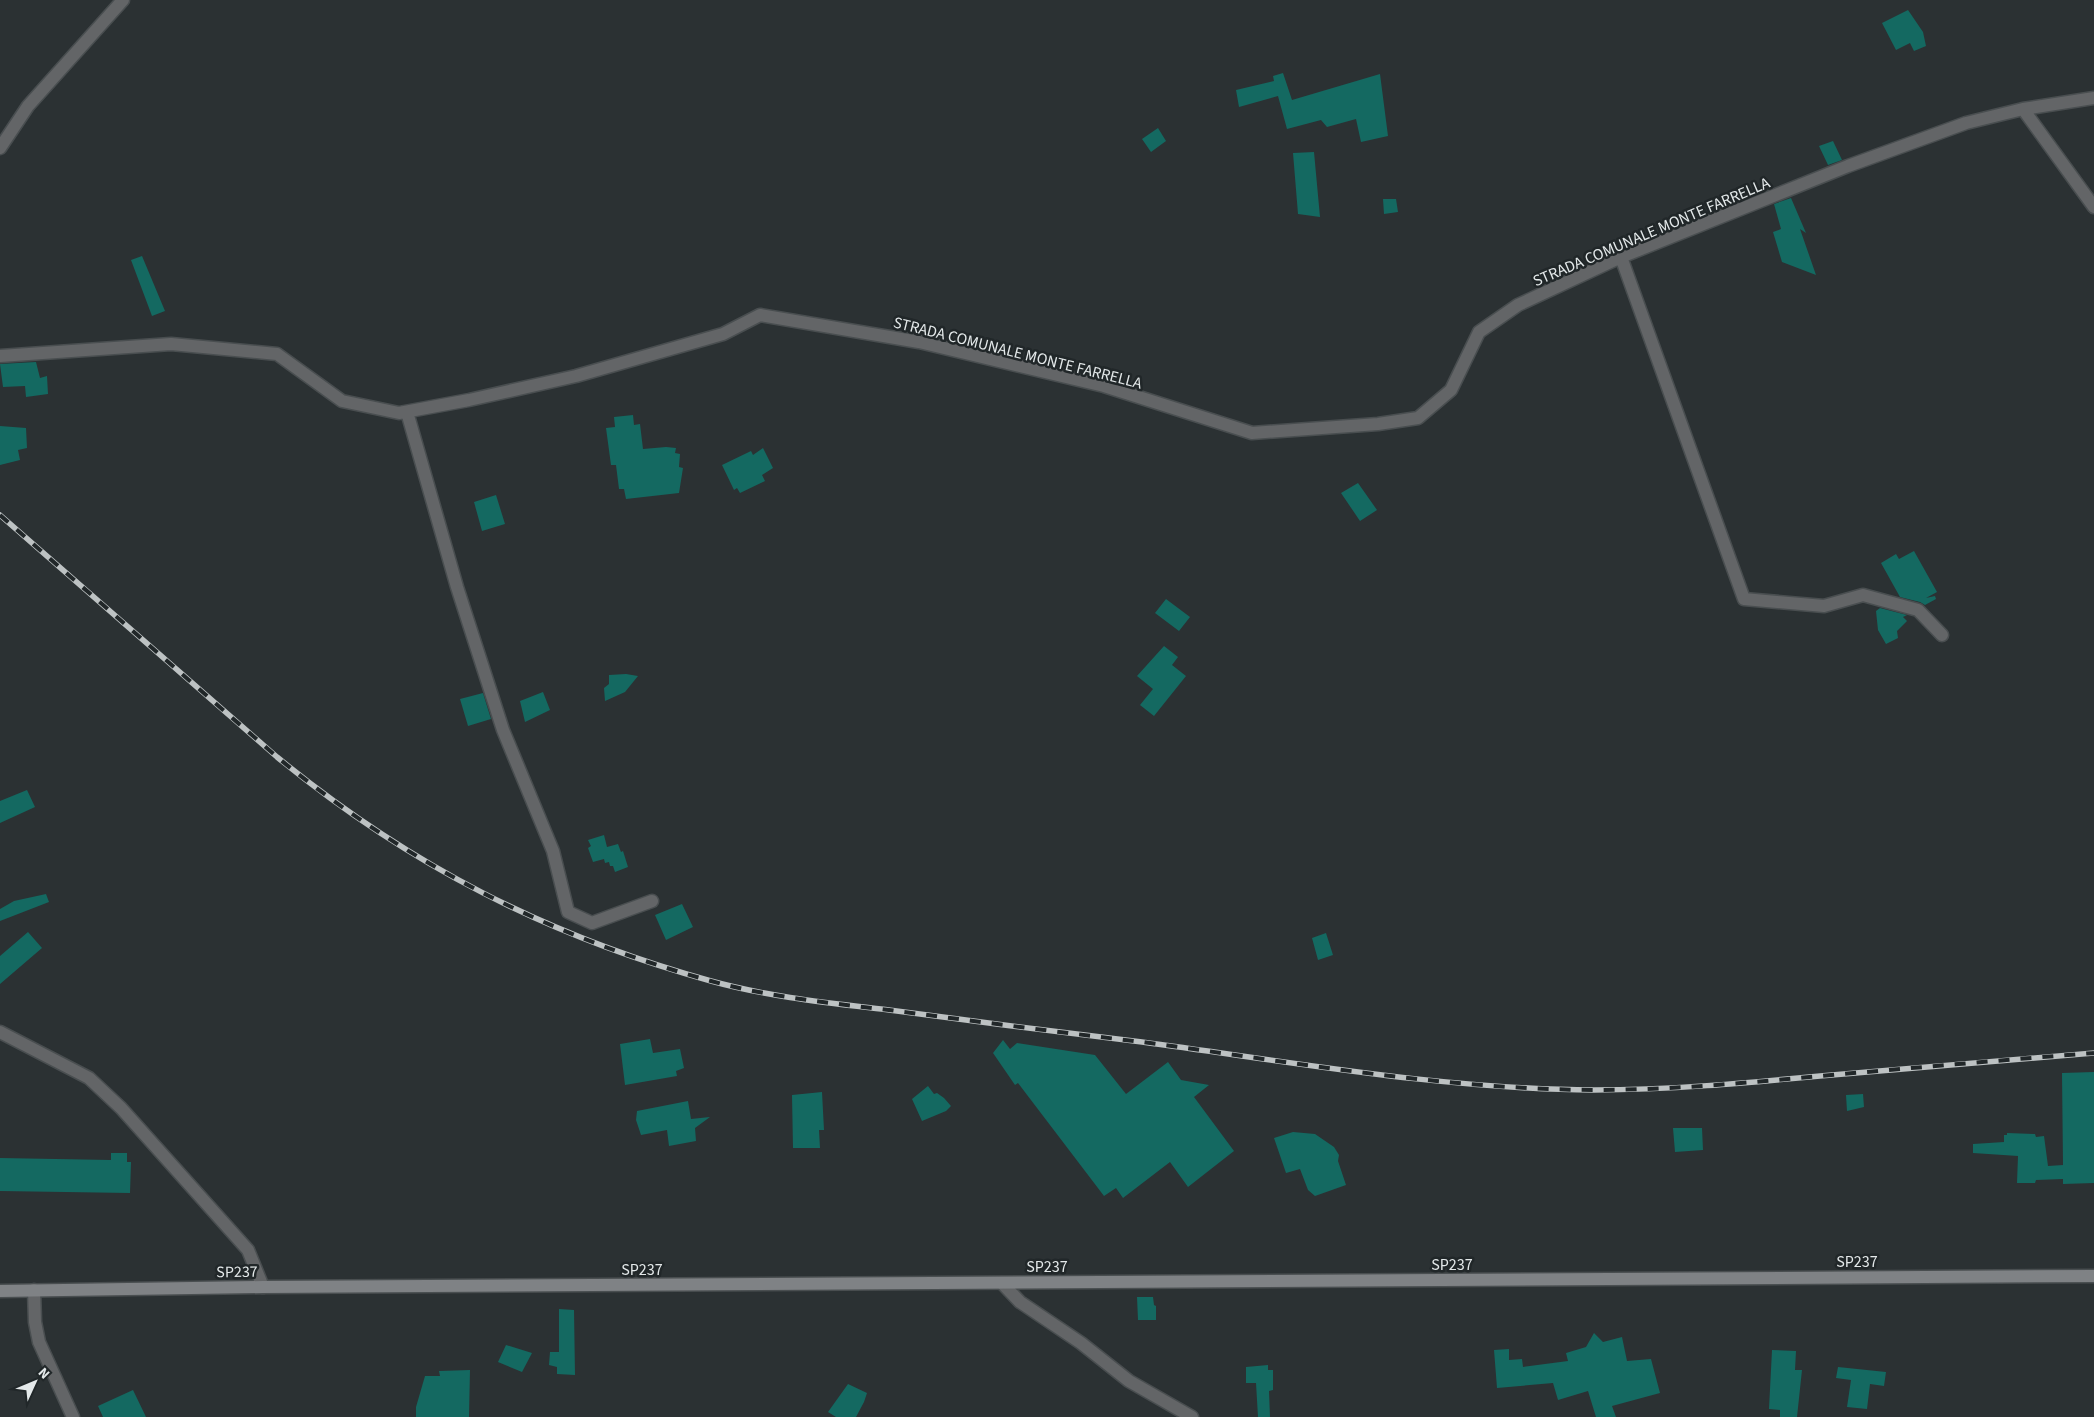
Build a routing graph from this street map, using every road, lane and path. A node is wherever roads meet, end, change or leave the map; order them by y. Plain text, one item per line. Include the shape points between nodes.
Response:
1 (123, 0) edge
2 (2094, 98) edge
3 (2023, 109) junction
4 (0, 148) edge
5 (2094, 207) edge
6 (1621, 257) junction
7 (0, 356) edge
8 (407, 412) junction
9 (1942, 635) dead end
10 (652, 901) dead end
11 (0, 1032) edge
12 (2094, 1276) edge
13 (1002, 1283) junction
14 (263, 1287) junction
15 (0, 1290) edge
16 (34, 1290) junction
17 (73, 1417) edge
18 (1192, 1417) edge

1 - 4 street via 28,106
2 - 3 street, STRADA COMUNALE MONTE FARRELLA
3 - 5 street
3 - 6 street, STRADA COMUNALE MONTE FARRELLA via 1966,123 1848,166
6 - 8 street, STRADA COMUNALE MONTE FARRELLA via 1518,305 1479,332 1452,390 1418,418 1378,424 1252,433 1104,386 919,342 760,316 722,334 576,376
6 - 9 street via 1744,599 1824,606 1863,595 1918,610
7 - 8 street, STRADA COMUNALE MONTE FARRELLA via 171,344 276,354 342,401
8 - 10 street via 457,587 503,730 553,851 568,912 592,923
11 - 14 street via 89,1078 121,1108 248,1250
12 - 13 main road, SP237 / SP237
13 - 14 main road, SP237 / SP237
13 - 18 street via 1020,1302 1081,1343 1129,1381
14 - 16 main road, SP237 / SP237
15 - 16 main road, SP237 / SP237
16 - 17 street via 39,1342

